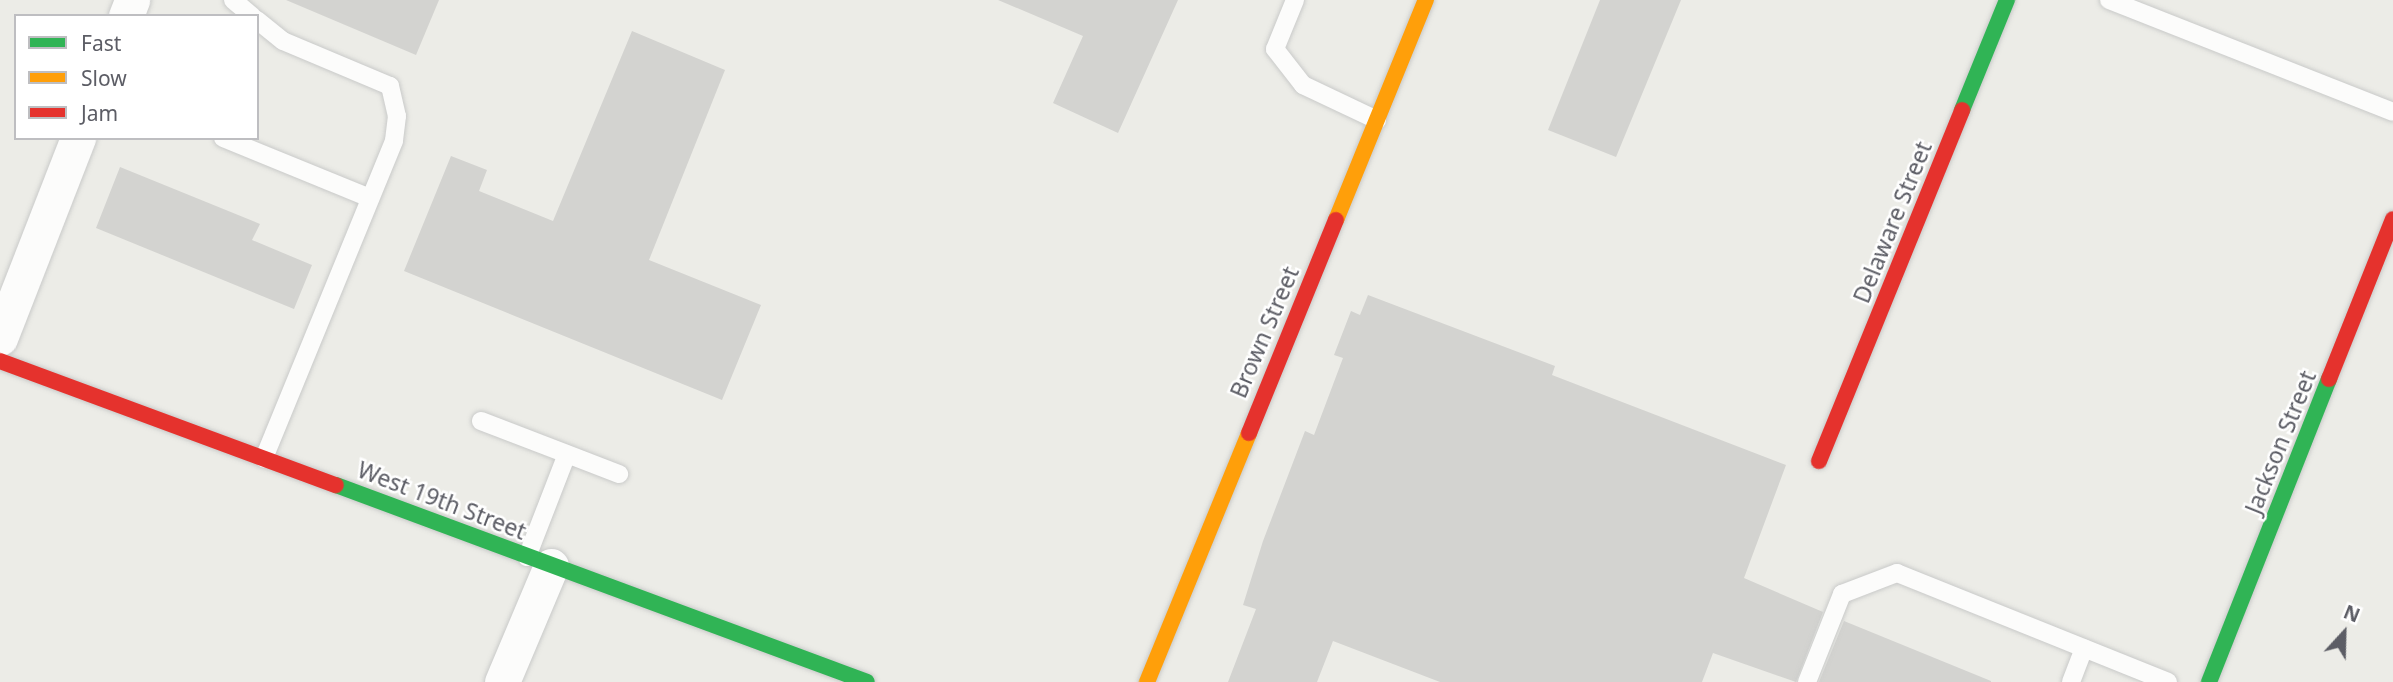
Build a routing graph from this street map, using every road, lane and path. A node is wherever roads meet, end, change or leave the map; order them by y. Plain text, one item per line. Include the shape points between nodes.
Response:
1 (233, 0) edge
2 (1295, 0) edge
3 (1426, 0) edge
4 (2007, 0) edge
5 (2109, 0) edge
6 (250, 14) edge
7 (259, 22) edge
8 (2393, 112) edge
9 (1377, 120) junction
10 (77, 140) edge
11 (228, 140) edge
12 (370, 198) junction
13 (2393, 219) edge
14 (0, 338) edge
15 (0, 361) edge
16 (481, 421) dead end
17 (567, 454) junction
18 (264, 458) junction
19 (1819, 461) dead end
20 (619, 474) dead end
21 (539, 561) junction
22 (2084, 648) junction
23 (502, 682) edge
24 (867, 682) edge
25 (1147, 682) edge
26 (1807, 682) edge
27 (2071, 682) edge
28 (2168, 682) edge
29 (2209, 682) edge

1 - 6 lane
2 - 9 lane via 1275,48 1303,85
3 - 9 street, Brown Street
4 - 19 street, Delaware Street
5 - 8 lane
7 - 12 lane via 283,41 390,86 396,97 394,141
9 - 25 street, Brown Street
10 - 14 street
11 - 12 lane
12 - 18 lane
13 - 29 street, Jackson Street
15 - 18 street, West 19th Street
16 - 17 lane
17 - 20 lane
17 - 21 lane
18 - 21 street, West 19th Street
21 - 23 street
21 - 24 street, West 19th Street
22 - 26 lane via 1897,573 1842,594
22 - 27 lane
22 - 28 lane

